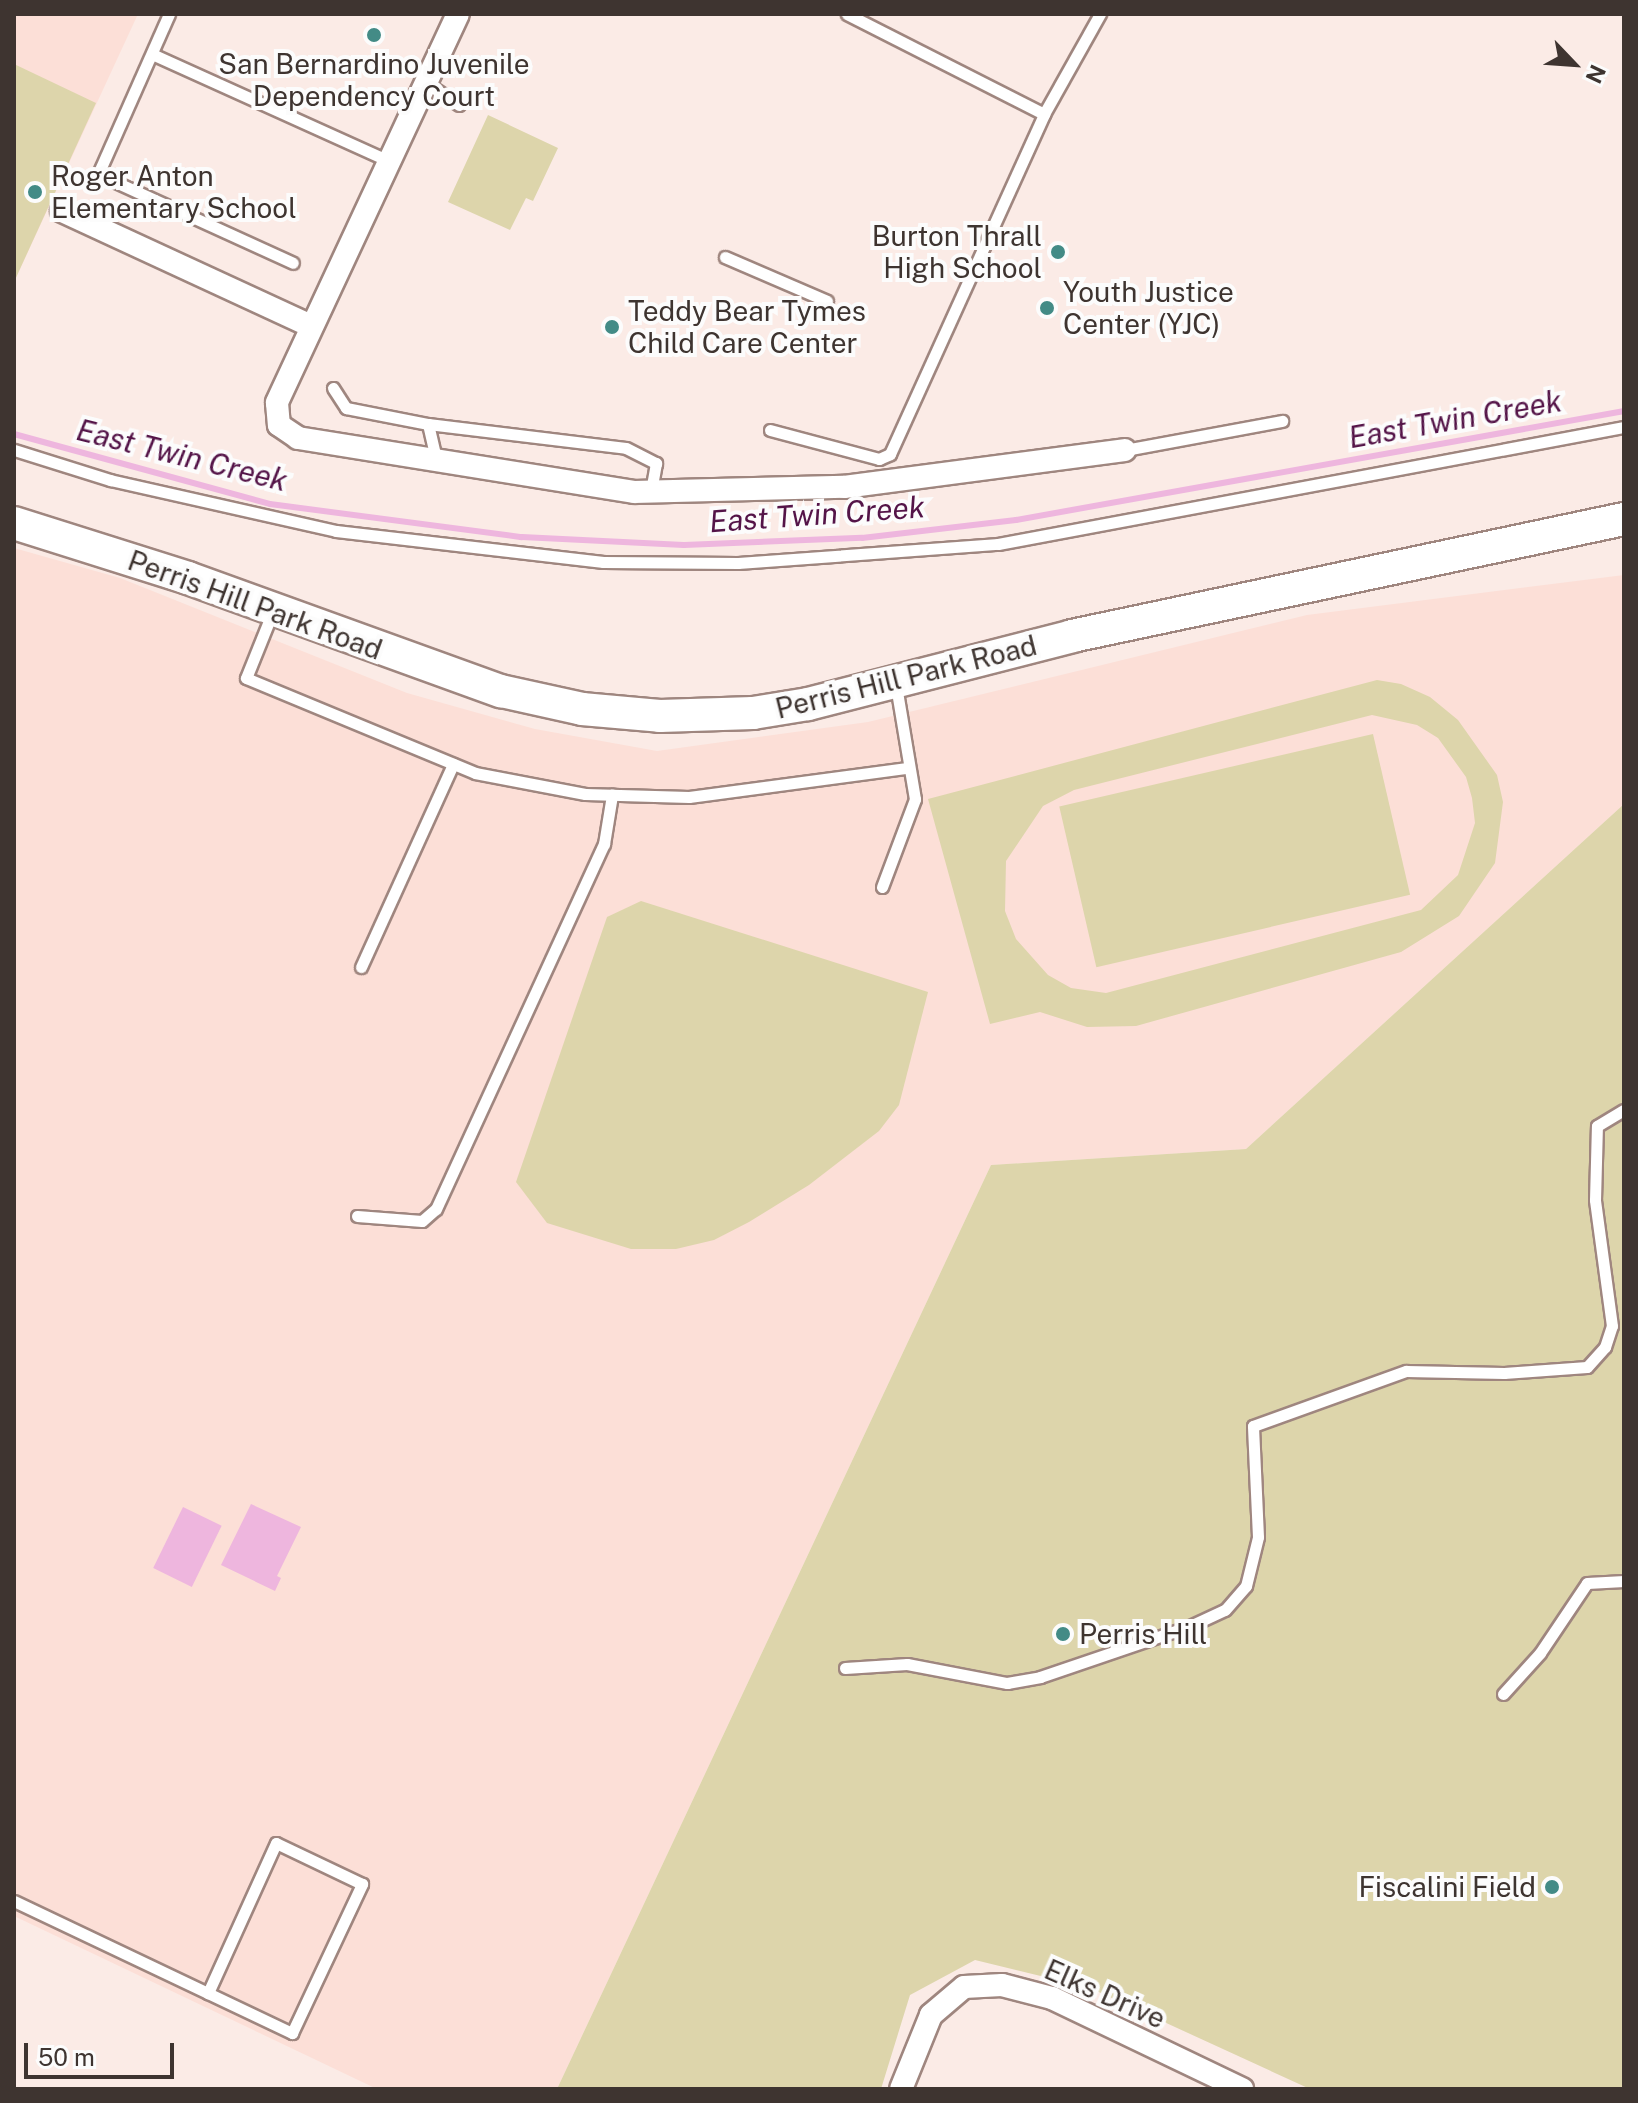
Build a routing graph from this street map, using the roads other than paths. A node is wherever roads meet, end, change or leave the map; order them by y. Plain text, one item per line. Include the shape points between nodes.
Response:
1 (169, 14) edge
2 (458, 14) edge
3 (847, 14) edge
4 (1100, 14) edge
5 (152, 54) junction
6 (425, 82) junction
7 (459, 105) dead end
8 (1044, 114) junction
9 (389, 161) junction
10 (62, 211) dead end
11 (725, 257) dead end
12 (293, 263) dead end
13 (827, 301) dead end
14 (311, 326) junction
15 (333, 388) dead end
16 (1282, 421) dead end
17 (428, 424) junction
18 (1624, 427) edge
19 (770, 430) dead end
20 (14, 450) edge
21 (1125, 450) joint
22 (437, 462) junction
23 (651, 492) junction
24 (1624, 519) edge
25 (14, 523) edge
26 (273, 610) junction
27 (895, 682) junction
28 (453, 764) junction
29 (907, 768) junction
30 (612, 795) junction
31 (882, 887) dead end
32 (361, 967) dead end
33 (1624, 1110) edge
34 (357, 1216) dead end
35 (1624, 1581) edge
36 (845, 1668) dead end
37 (1503, 1694) dead end
38 (14, 1901) edge
39 (208, 1993) junction
40 (901, 2089) edge
41 (1242, 2089) edge

1 - 5 lane
2 - 6 street
3 - 8 lane
4 - 8 lane
5 - 9 lane
5 - 12 lane via 98,174
6 - 7 lane
6 - 9 street
8 - 19 lane via 890,454 879,459
9 - 14 street
10 - 14 street
11 - 13 lane
14 - 22 street via 277,403 279,425 298,438
15 - 17 lane via 346,408
16 - 21 lane
17 - 22 lane
17 - 23 lane via 626,448 656,463
18 - 20 lane via 998,544 738,563 603,562 336,531 110,480
21 - 23 street via 844,487
22 - 23 street
24 - 27 street, Perris Hill Park Road via 1072,636
25 - 26 street, Perris Hill Park Road
26 - 27 street, Perris Hill Park Road via 501,691 582,709 660,716 753,713
26 - 28 lane via 246,678
27 - 29 lane
28 - 30 lane via 510,781
28 - 32 lane
29 - 30 lane via 689,797
29 - 31 lane via 915,799
30 - 34 lane via 604,844 436,1209 422,1221
33 - 36 lane via 1597,1126 1595,1200 1612,1326 1605,1347 1587,1367 1504,1373 1406,1371 1253,1426 1258,1537 1246,1586 1225,1610 1190,1626 1040,1677 1007,1683 907,1664
35 - 37 lane via 1587,1583 1540,1653
38 - 39 lane
39 - 39 lane via 292,2033 362,1884 276,1843
40 - 41 street, Elks Drive via 931,2015 964,1987 1002,1985 1052,1998

